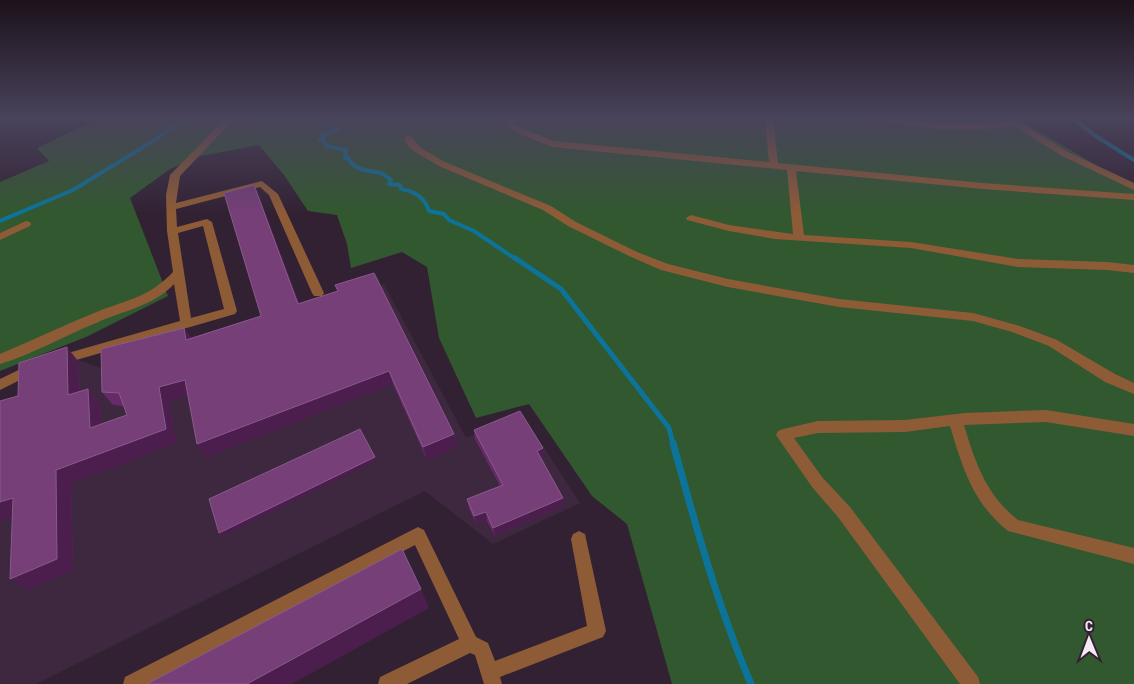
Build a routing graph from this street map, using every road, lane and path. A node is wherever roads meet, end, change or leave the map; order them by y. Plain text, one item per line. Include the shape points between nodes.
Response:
1 (200, 150) edge
2 (418, 150) edge
3 (612, 150) edge
4 (772, 150) edge
5 (1059, 150) edge
6 (774, 166) junction
7 (791, 167) junction
8 (1134, 187) edge
9 (1134, 198) edge
10 (172, 207) junction
11 (691, 218) dead end
12 (26, 224) dead end
13 (172, 231) junction
14 (0, 236) edge
15 (800, 238) junction
16 (1134, 269) edge
17 (178, 273) junction
18 (318, 293) dead end
19 (186, 324) junction
20 (0, 359) edge
21 (0, 385) edge
22 (1134, 389) edge
23 (955, 420) junction
24 (1134, 430) edge
25 (579, 539) dead end
26 (1134, 556) edge
27 (470, 643) junction
28 (491, 678) edge
29 (132, 684) edge
30 (387, 684) edge
31 (971, 684) edge

1 - 10 lane via 175,175
2 - 22 lane via 442,164 547,208 572,224 665,267 728,283 830,301 973,317 1053,343
3 - 6 lane
4 - 6 lane
5 - 8 lane
6 - 7 lane
7 - 9 lane
7 - 15 lane
10 - 13 lane
10 - 18 lane via 262,184 273,194
11 - 15 lane via 729,228
12 - 14 lane
13 - 17 lane
13 - 19 lane via 207,222 231,311
15 - 16 lane via 911,245 1018,263
17 - 19 lane
17 - 20 lane via 163,289 136,303
19 - 21 lane via 37,366
23 - 24 lane via 1046,416
23 - 26 lane via 977,486 1001,517 1014,526
23 - 31 lane via 905,426 818,428 783,434
25 - 28 lane via 597,630
27 - 28 lane via 482,649
27 - 29 lane via 418,535
27 - 30 lane

